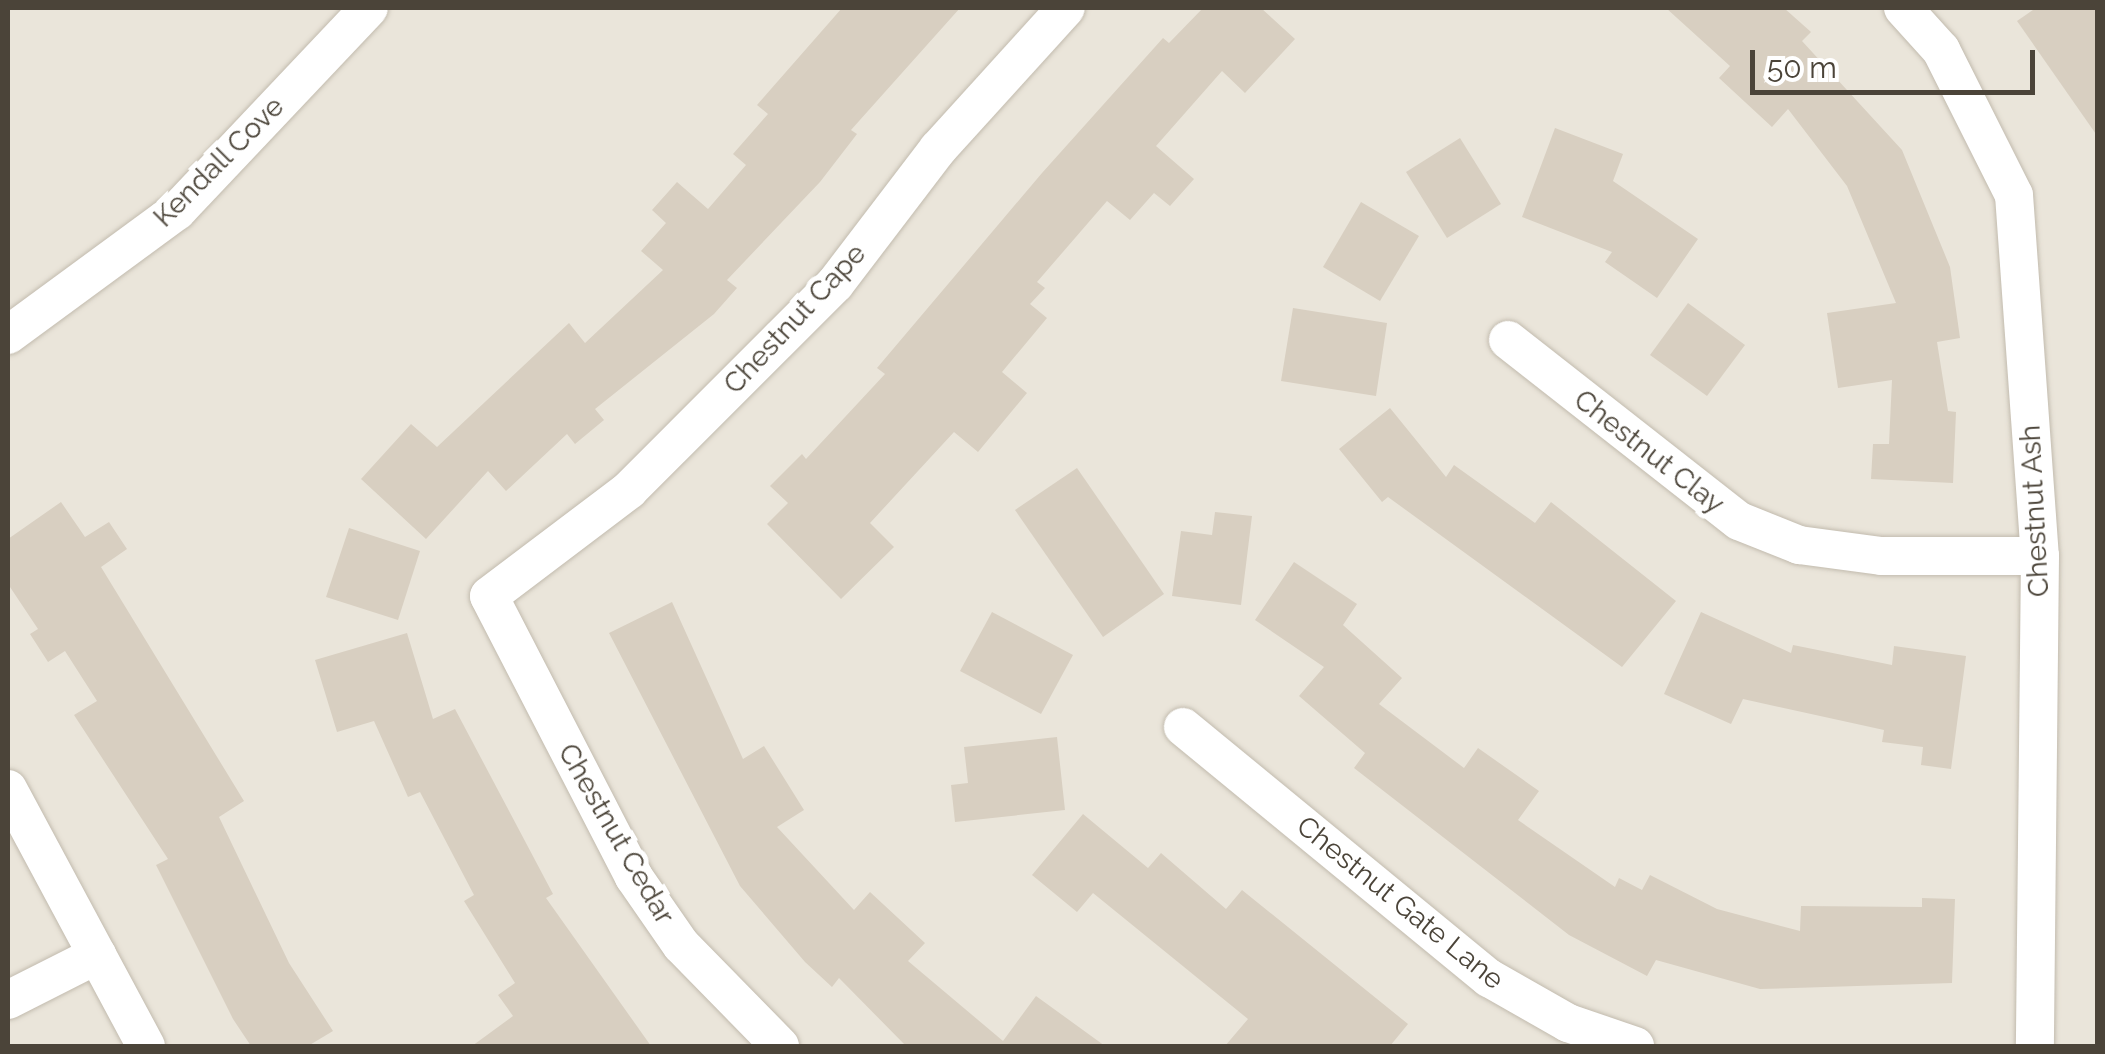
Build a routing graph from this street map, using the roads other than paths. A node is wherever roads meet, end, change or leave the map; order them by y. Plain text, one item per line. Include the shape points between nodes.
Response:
1 (369, 8) edge
2 (1066, 8) edge
3 (1902, 8) edge
4 (8, 336) edge
5 (1508, 340) dead end
6 (2040, 556) junction
7 (488, 596) joint
8 (1183, 727) dead end
9 (8, 789) edge
10 (97, 955) junction
11 (8, 1000) edge
12 (146, 1046) edge
13 (780, 1046) edge
14 (1636, 1046) edge
15 (2035, 1046) edge

1 - 4 street, Kendall Cove via 177,211
2 - 7 street, Chestnut Cape via 938,150 836,284 629,490
3 - 6 street, Chestnut Ash via 1941,50 2014,195
5 - 6 street, Chestnut Clay via 1738,521 1799,544 1882,556
6 - 15 street, Chestnut Ash
7 - 13 street, Chestnut Cedar via 634,878 681,945
8 - 14 street, Chestnut Gate Lane via 1489,978 1568,1024
9 - 10 street
10 - 11 street
10 - 12 street

